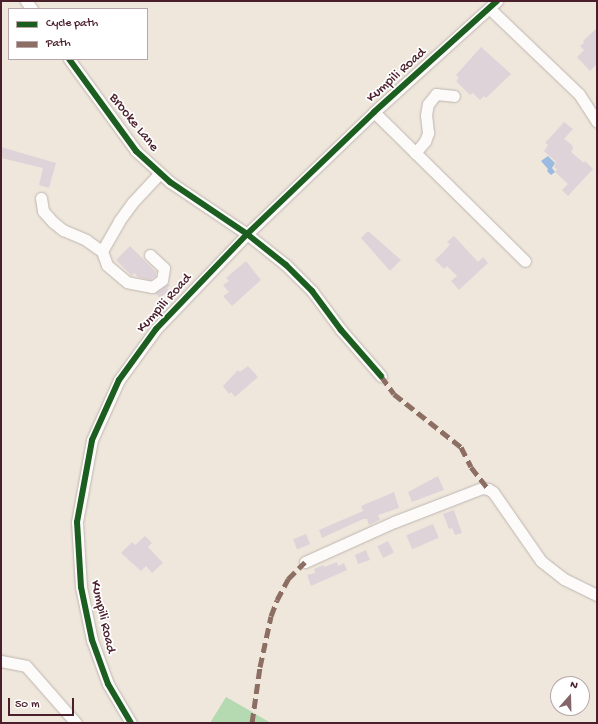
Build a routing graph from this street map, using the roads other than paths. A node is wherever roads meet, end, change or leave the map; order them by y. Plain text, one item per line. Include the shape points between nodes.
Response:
1 (493, 5) edge
2 (70, 60) edge
3 (454, 96) dead end
4 (374, 112) junction
5 (597, 122) edge
6 (415, 152) junction
7 (160, 173) junction
8 (41, 198) dead end
9 (248, 234) junction
10 (102, 251) junction
11 (150, 255) dead end
12 (525, 261) dead end
13 (381, 376) dead end
14 (305, 562) dead end
15 (597, 595) edge
16 (1, 661) edge
17 (76, 723) edge
18 (131, 723) edge

1 - 4 street, Kumpili Road
1 - 5 street via 579,94
2 - 7 street, Brooke Lane via 136,151
3 - 6 street via 436,94 428,104 428,133 425,141
4 - 6 street
4 - 9 street, Kumpili Road
6 - 12 street
7 - 9 street, Brooke Lane
7 - 10 street via 132,203
8 - 10 street via 43,211 53,222
9 - 13 street, Brooke Lane via 312,290 341,330
9 - 18 street, Kumpili Road via 156,329 119,380 92,440 77,522 81,587 92,640 108,684
10 - 11 street via 107,264 127,282 152,287 162,280 164,268
14 - 15 street via 394,522 482,488 488,488 541,561 564,579
16 - 17 street via 26,666

